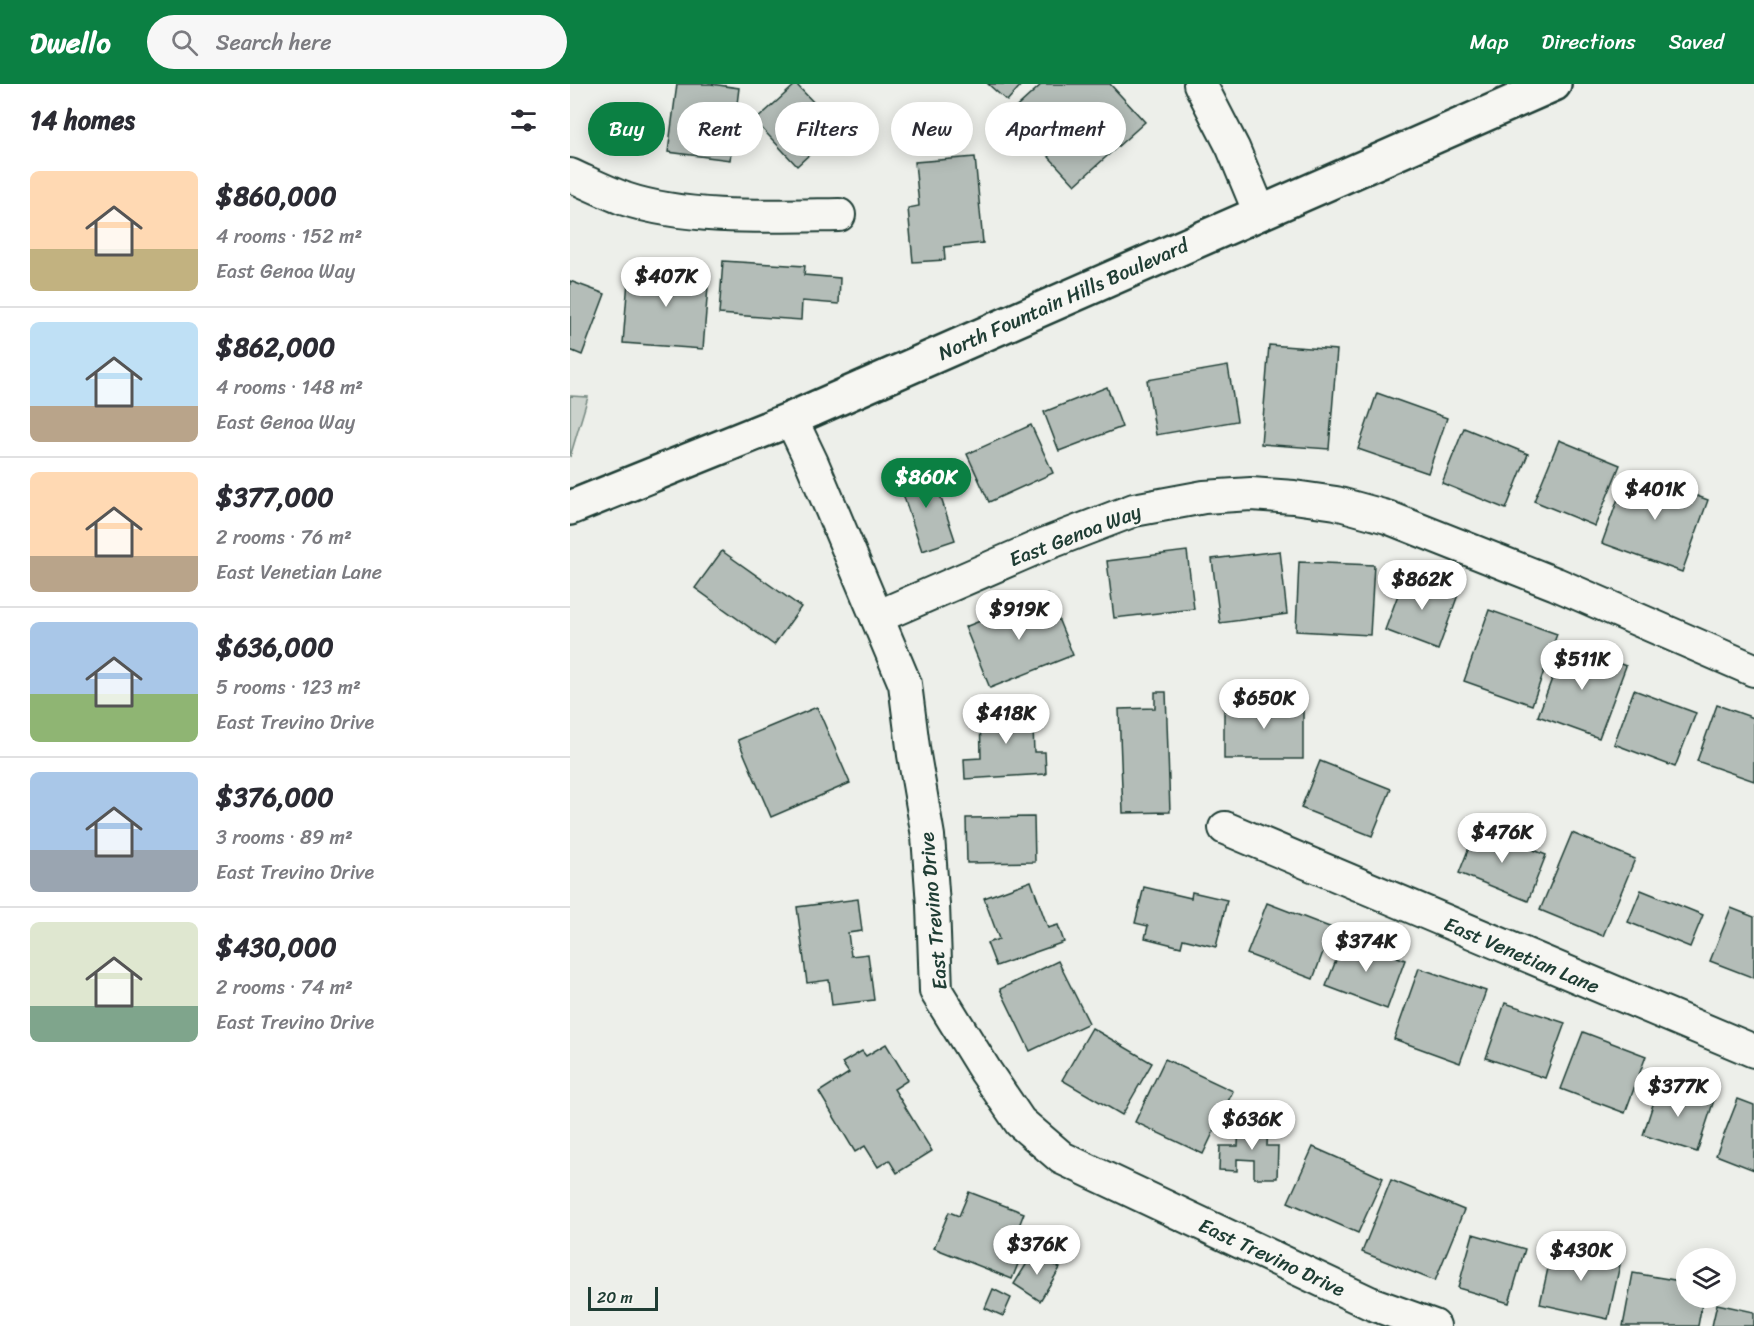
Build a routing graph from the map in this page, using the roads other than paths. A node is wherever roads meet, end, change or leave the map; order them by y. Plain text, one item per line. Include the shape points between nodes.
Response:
1 (1200, 84) edge
2 (1554, 84) edge
3 (570, 175) edge
4 (1260, 213) junction
5 (839, 215) dead end
6 (791, 419) junction
7 (570, 508) edge
8 (877, 617) junction
9 (1754, 669) edge
10 (1225, 828) dead end
11 (1754, 1052) edge
12 (1434, 1326) edge

1 - 4 street
2 - 4 main road, North Fountain Hills Boulevard
3 - 5 street via 626,199 686,212
4 - 6 main road, North Fountain Hills Boulevard
6 - 7 main road, North Fountain Hills Boulevard
6 - 8 street, East Trevino Drive
8 - 9 street, East Genoa Way via 1042,545 1134,510 1204,497 1251,494 1336,503 1387,517
8 - 12 street, East Trevino Drive via 905,684 927,836 936,991 1020,1122 1062,1158 1370,1303
10 - 11 street, East Venetian Lane

